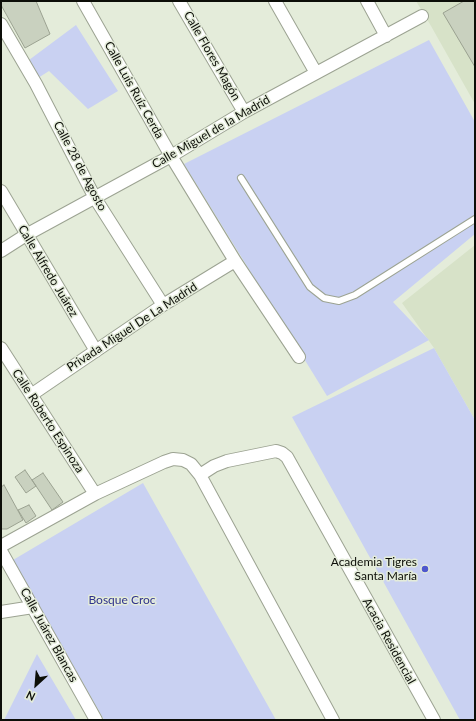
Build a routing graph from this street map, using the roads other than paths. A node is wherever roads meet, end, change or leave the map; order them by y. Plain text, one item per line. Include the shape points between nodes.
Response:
1 (83, 1) edge
2 (179, 1) edge
3 (275, 1) edge
4 (367, 1) edge
5 (422, 16) dead end
6 (1, 24) edge
7 (386, 36) junction
8 (316, 73) junction
9 (244, 112) junction
10 (171, 156) junction
11 (241, 178) dead end
12 (1, 191) edge
13 (95, 198) junction
14 (475, 219) edge
15 (26, 235) junction
16 (1, 250) edge
17 (235, 261) junction
18 (164, 305) junction
19 (1, 348) edge
20 (96, 351) junction
21 (299, 357) dead end
22 (31, 395) junction
23 (200, 475) junction
24 (95, 494) junction
25 (1, 546) edge
26 (1, 551) edge
27 (33, 607) junction
28 (1, 612) edge
29 (96, 720) edge
30 (333, 720) edge
31 (434, 720) edge

1 - 10 street, Calle Luis Ruíz Cerda
2 - 9 street, Calle Flores Magón
3 - 8 street
4 - 7 street
5 - 7 street, Calle Miguel de la Madrid
6 - 13 street, Calle 28 de Agosto via 36,84
7 - 8 street, Calle Miguel de la Madrid
8 - 9 street, Calle Miguel de la Madrid
9 - 10 street, Calle Miguel de la Madrid
10 - 13 street, Calle Miguel de la Madrid
10 - 17 street, Calle Luis Ruíz Cerda
11 - 14 lane via 310,287 324,298 339,301 355,295
12 - 15 street, Calle Alfredo Juárez
13 - 15 street, Calle Miguel de la Madrid
13 - 18 street, Calle 28 de Agosto
15 - 16 street, Calle Miguel de la Madrid
15 - 20 street, Calle Alfredo Juárez
17 - 18 street, Privada Miguel De La Madrid
17 - 21 street, Calle Luis Ruíz Cerda
18 - 20 street, Privada Miguel De La Madrid
19 - 22 street, Calle Roberto Espinoza
20 - 22 street, Privada Miguel De La Madrid
22 - 24 street, Calle Roberto Espinoza
23 - 24 street via 191,464 183,460 173,460
23 - 30 street
23 - 31 street, Acacia Residencial via 227,461 276,452 287,457
24 - 25 street
26 - 27 street, Calle Juárez Blancas
27 - 28 street
27 - 29 street, Calle Juárez Blancas

